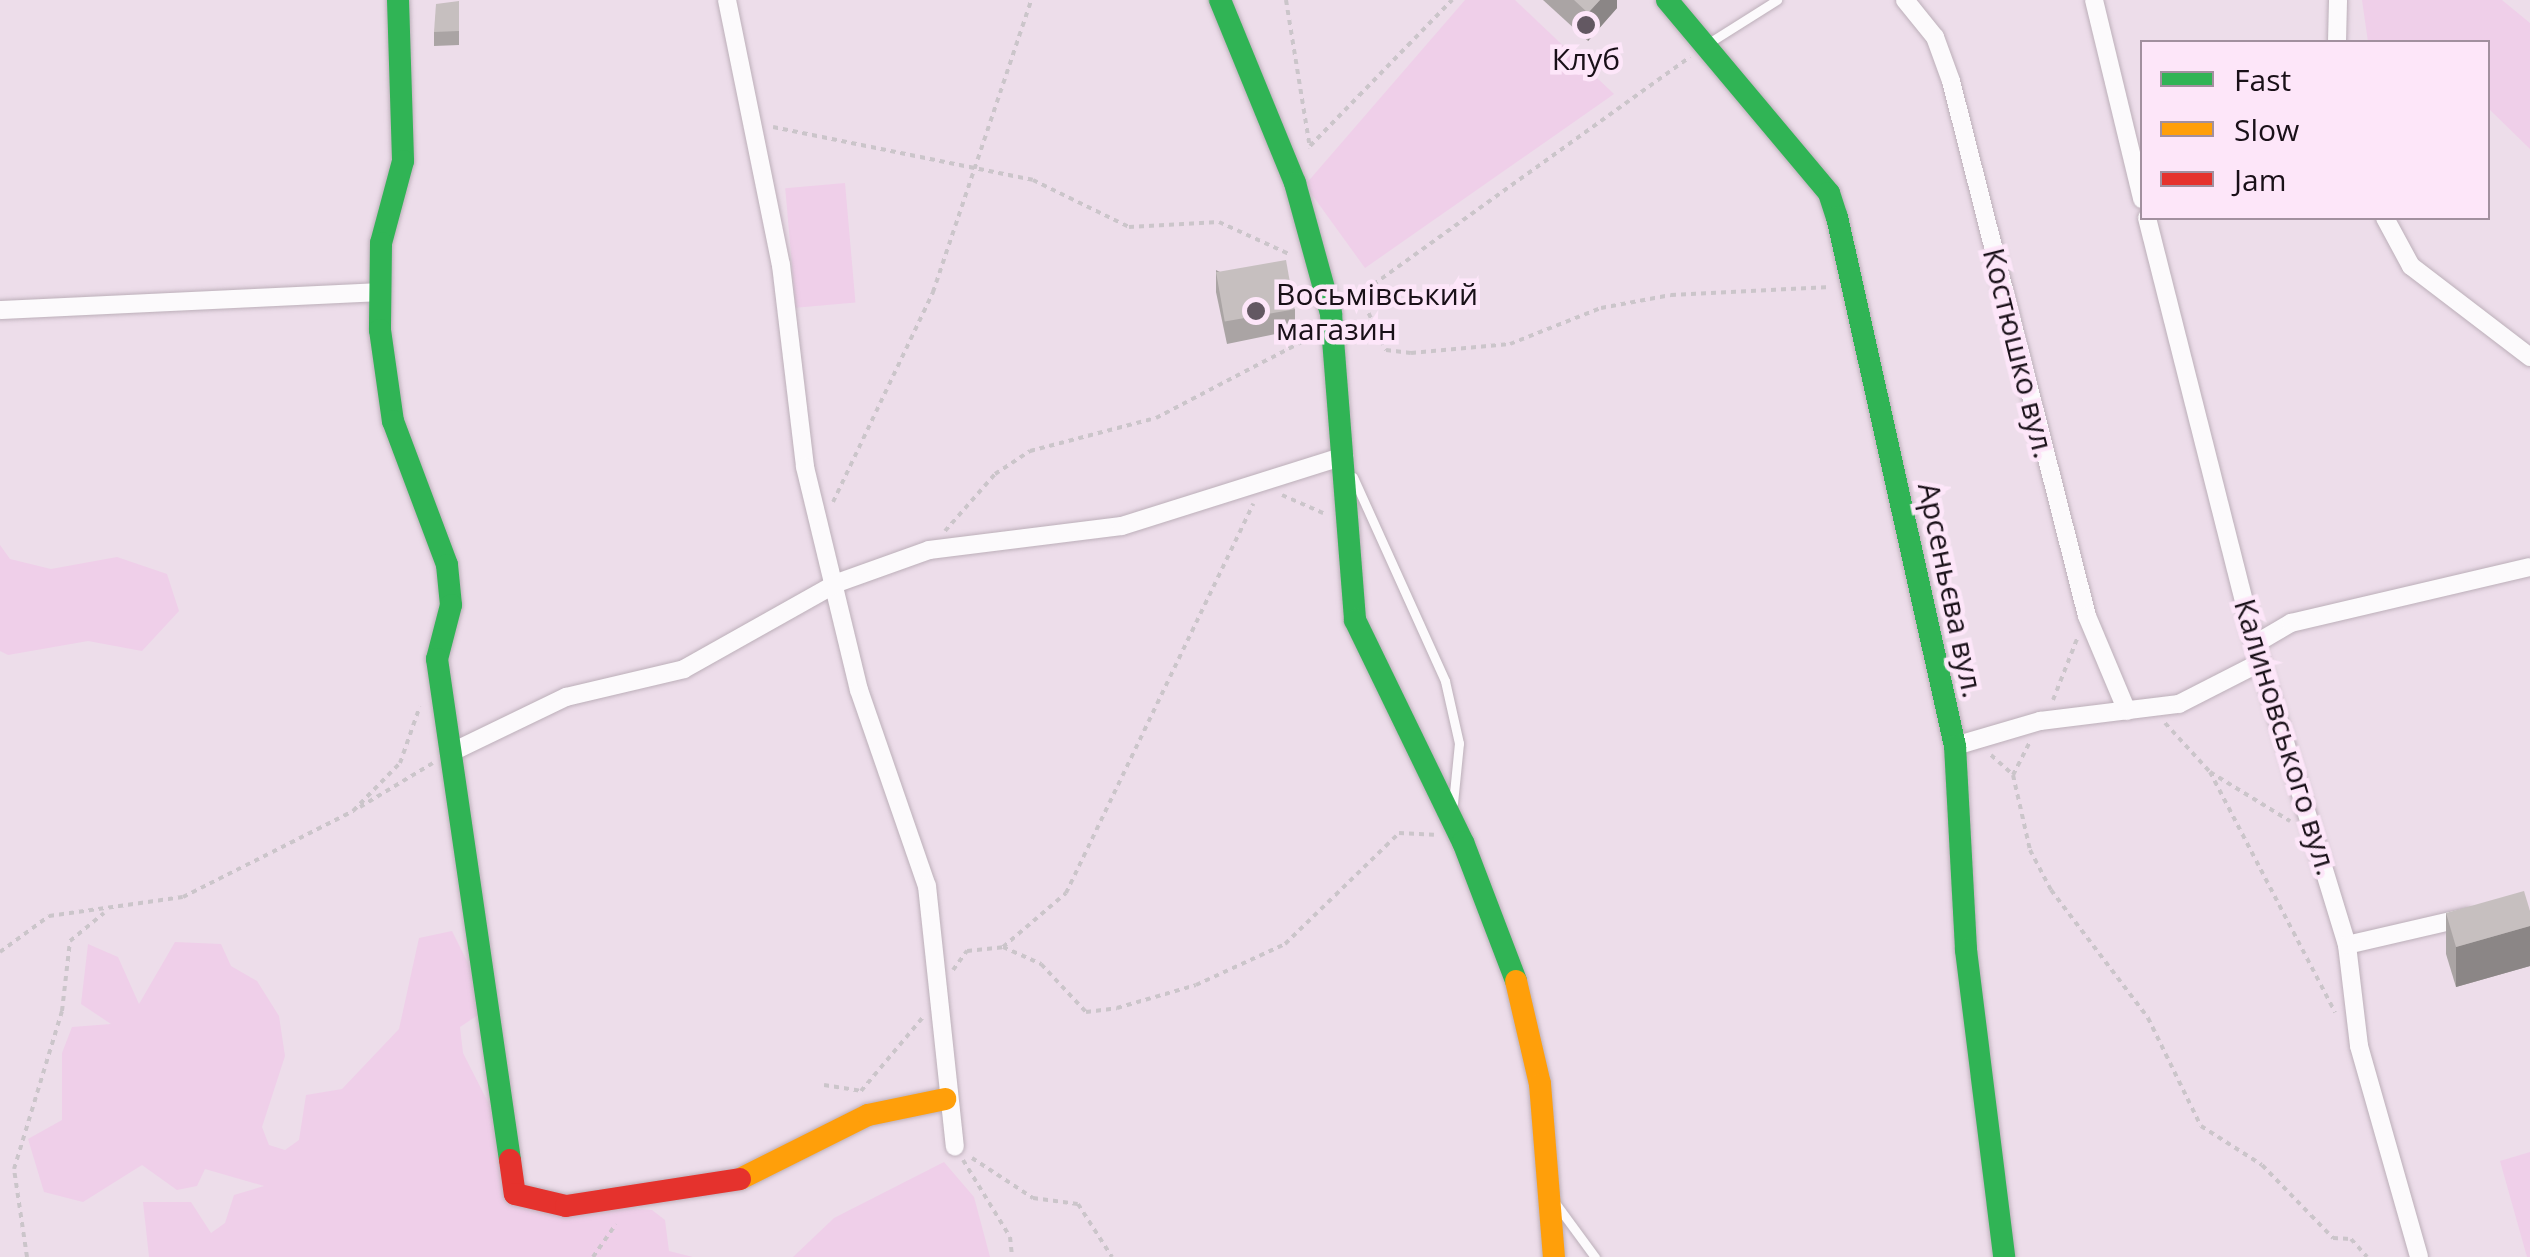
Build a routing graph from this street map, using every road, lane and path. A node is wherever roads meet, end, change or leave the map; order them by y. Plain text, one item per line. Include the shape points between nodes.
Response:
1 (398, 0) edge
2 (727, 0) edge
3 (1031, 0) edge
4 (1220, 0) edge
5 (1286, 0) edge
6 (1452, 0) edge
7 (1667, 0) edge
8 (1776, 0) edge
9 (1905, 0) edge
10 (2094, 0) edge
11 (2338, 0) edge
12 (2337, 40) edge
13 (1706, 45) junction
14 (745, 115) junction
15 (1310, 146) junction
16 (978, 165) junction
17 (1295, 183) junction
18 (2140, 192) edge
19 (2148, 220) edge
20 (2387, 226) edge
21 (1316, 253) junction
22 (1853, 286) junction
23 (378, 292) junction
24 (1360, 294) junction
25 (0, 310) edge
26 (1332, 318) junction
27 (2530, 358) edge
28 (1344, 456) junction
29 (1260, 488) junction
30 (822, 527) junction
31 (1344, 528) junction
32 (930, 550) junction
33 (2530, 567) edge
34 (837, 582) junction
35 (2087, 616) junction
36 (2258, 653) junction
37 (425, 694) dead end
38 (2152, 708) junction
39 (2127, 711) junction
40 (2040, 721) junction
41 (1964, 742) junction
42 (450, 752) junction
43 (2210, 772) junction
44 (2013, 775) junction
45 (352, 811) junction
46 (1450, 813) junction
47 (2316, 837) junction
48 (1463, 842) junction
49 (2496, 910) edge
50 (104, 912) junction
51 (2347, 945) junction
52 (1003, 947) junction
53 (0, 952) edge
54 (937, 1002) junction
55 (2359, 1046) junction
56 (824, 1085) dead end
57 (945, 1099) junction
58 (955, 1147) junction
59 (1548, 1194) junction
60 (632, 1202) junction
61 (27, 1257) edge
62 (593, 1257) edge
63 (1012, 1257) edge
64 (1112, 1257) edge
65 (1554, 1257) edge
66 (1595, 1257) edge
67 (2004, 1257) edge
68 (2367, 1257) edge
69 (2419, 1257) edge

1 - 23 street via 404,161
2 - 14 street
3 - 16 path
4 - 17 street
5 - 15 path
6 - 15 path
7 - 13 street, Арсеньєва вул.
8 - 13 lane
9 - 35 street, Костюшко вул. via 1935,37 1951,81
10 - 18 street
11 - 12 street
13 - 22 street, Арсеньєва вул. via 1829,193
13 - 24 path
14 - 16 path via 803,139
14 - 30 street via 781,265 805,468
15 - 17 path
16 - 21 path via 1129,226 1219,222 1286,256
16 - 30 path via 932,292
17 - 21 street
19 - 36 street, Калиновського вул.
20 - 27 street via 2411,266
21 - 26 street
22 - 24 path via 1671,296 1601,308 1510,344 1411,353 1386,350
22 - 41 street, Арсеньєва вул.
23 - 25 street
23 - 42 street via 393,421 447,565 451,605 437,660
24 - 26 path
26 - 28 street
26 - 32 path via 1282,359 1192,393 1156,418 1030,451 995,474
28 - 29 street
28 - 31 street
28 - 46 lane via 1445,682 1460,743
29 - 31 path
29 - 32 street via 1122,526
29 - 52 path via 1066,892
30 - 34 street
31 - 46 street via 1355,620
32 - 34 street
33 - 36 street via 2291,624
34 - 42 street via 684,669 566,697
34 - 54 street via 868,723 927,886
35 - 39 street, Костюшко вул.
35 - 40 path
36 - 38 street via 2221,687
36 - 47 street, Калиновського вул.
37 - 45 path via 400,763
38 - 39 street
38 - 43 path
39 - 40 street
40 - 41 street
40 - 44 path
41 - 44 path
41 - 67 street, Арсеньєва вул. via 1966,950
42 - 45 path
42 - 60 street via 515,1194 566,1206
43 - 47 path
43 - 55 path
44 - 68 path via 2044,877 2148,1018 2201,1126 2262,1165 2333,1238 2352,1239
45 - 50 path via 183,896
46 - 48 street
47 - 51 street, Калиновського вул.
48 - 52 path via 1400,834 1285,944 1196,986 1118,1008 1086,1012 1041,964
48 - 59 street via 1522,995
49 - 51 street
50 - 53 path via 48,916
50 - 61 path via 70,941 62,1011 14,1169
51 - 55 street, Калиновського вул.
52 - 54 path via 967,951
54 - 56 path via 860,1091
54 - 57 street
55 - 69 street, Калиновського вул.
57 - 58 street
57 - 60 street via 868,1115 756,1174
58 - 63 path via 1010,1237
58 - 64 path via 1033,1198 1078,1204
59 - 65 street
59 - 66 lane
60 - 62 path

